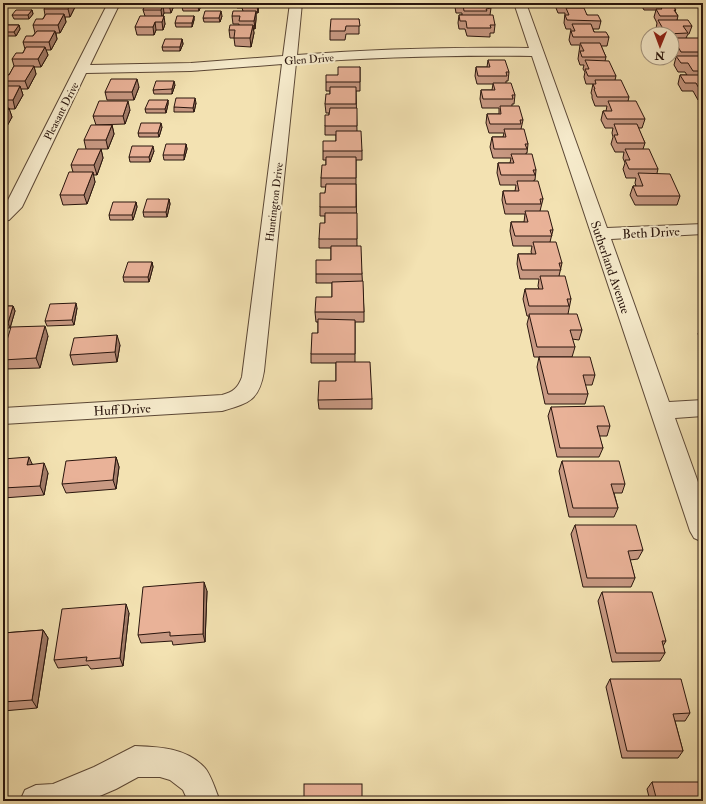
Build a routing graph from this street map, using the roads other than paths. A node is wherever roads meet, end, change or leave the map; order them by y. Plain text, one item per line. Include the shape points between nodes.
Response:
1 (114, 3) edge
2 (296, 3) edge
3 (520, 3) edge
4 (537, 52) junction
5 (290, 60) junction
6 (82, 69) junction
7 (3, 216) edge
8 (703, 229) edge
9 (599, 234) junction
10 (241, 397) joint
11 (703, 408) edge
12 (661, 411) junction
13 (3, 416) edge
14 (703, 531) edge
15 (36, 801) edge
16 (204, 801) edge

1 - 6 street, Pleasant Drive
2 - 5 street, Huntington Drive
3 - 4 street, Sutherland Avenue
4 - 5 street, Glen Drive via 375,54
4 - 9 street, Sutherland Avenue
5 - 6 street, Glen Drive via 191,67
5 - 10 street, Huntington Drive via 252,376
6 - 7 street, Pleasant Drive via 13,207
8 - 9 street, Beth Drive
9 - 12 street, Sutherland Avenue
10 - 13 street, Huff Drive via 222,403
11 - 12 street
12 - 14 street, Sutherland Avenue
15 - 16 street via 53,800 106,778 135,761 178,766 194,779

